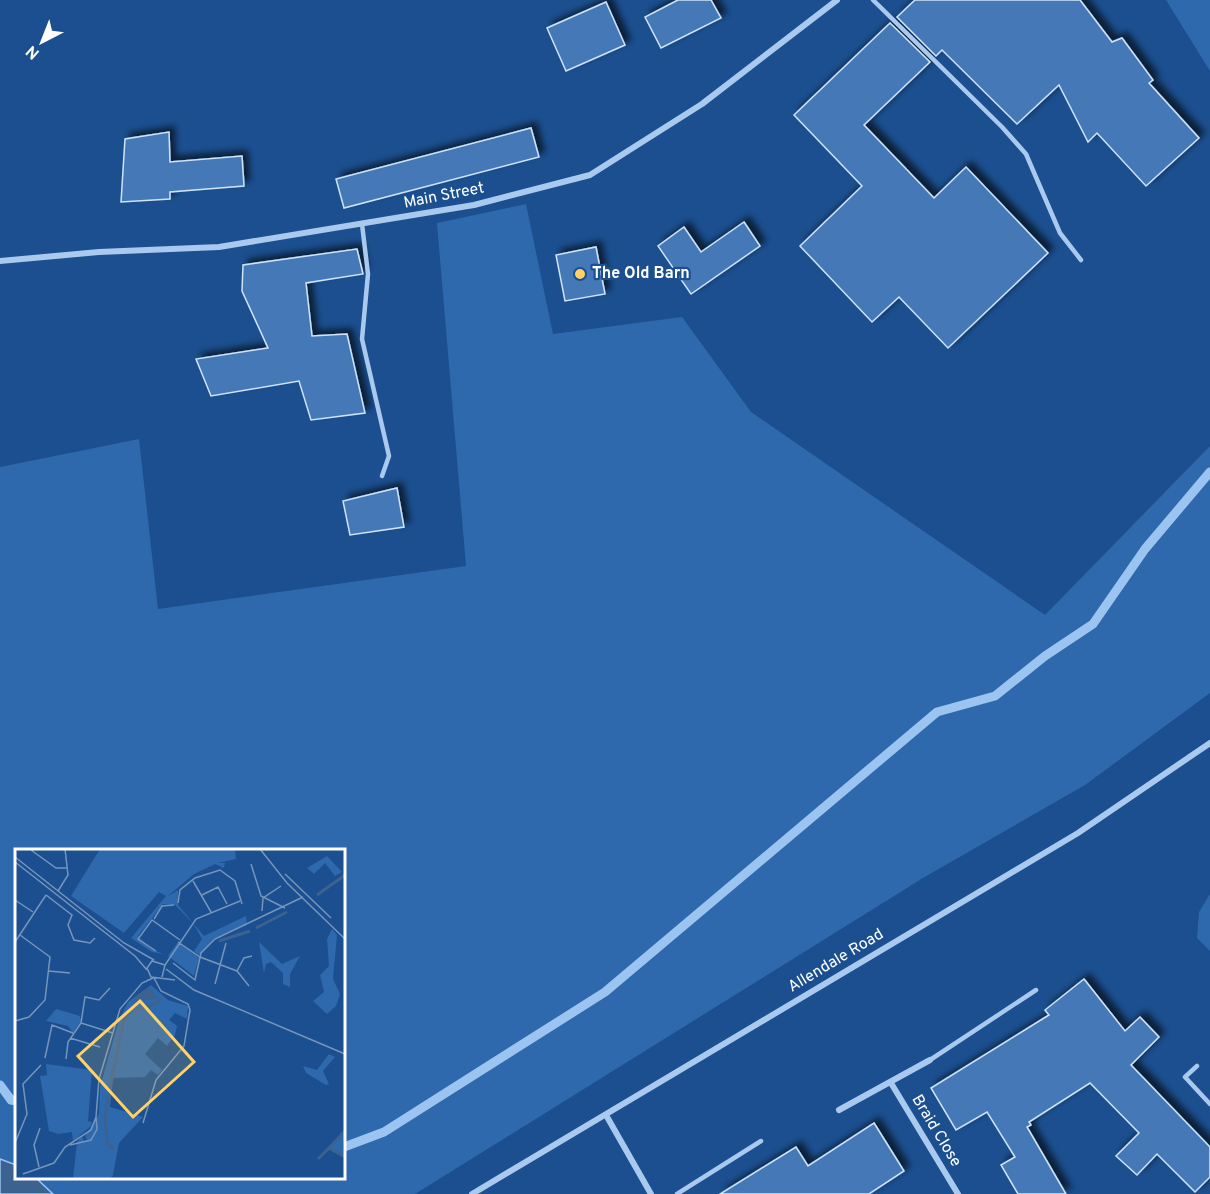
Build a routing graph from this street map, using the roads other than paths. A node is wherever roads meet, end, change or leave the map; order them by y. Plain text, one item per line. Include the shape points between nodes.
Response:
1 (837, 0) edge
2 (873, 0) edge
3 (362, 224) junction
4 (1081, 260) dead end
5 (0, 261) edge
6 (382, 476) dead end
7 (1210, 743) edge
8 (1036, 990) dead end
9 (930, 1060) joint
10 (1197, 1066) dead end
11 (891, 1083) junction
12 (1210, 1104) edge
13 (839, 1110) dead end
14 (606, 1115) junction
15 (761, 1141) dead end
16 (472, 1194) edge
17 (651, 1194) edge
18 (677, 1194) edge
19 (958, 1194) edge

1 - 3 street, Main Street via 702,104 590,174 474,206
2 - 4 lane via 1026,154 1060,233
3 - 5 street, Main Street via 219,247
3 - 6 lane via 368,274 362,339 389,456
7 - 14 street, Allendale Road via 1078,832
8 - 9 lane
9 - 11 street, Braid Close
10 - 12 lane via 1185,1077
11 - 13 street, Braid Close
11 - 19 street, Braid Close
14 - 16 street, Allendale Road
14 - 17 street
15 - 18 lane

